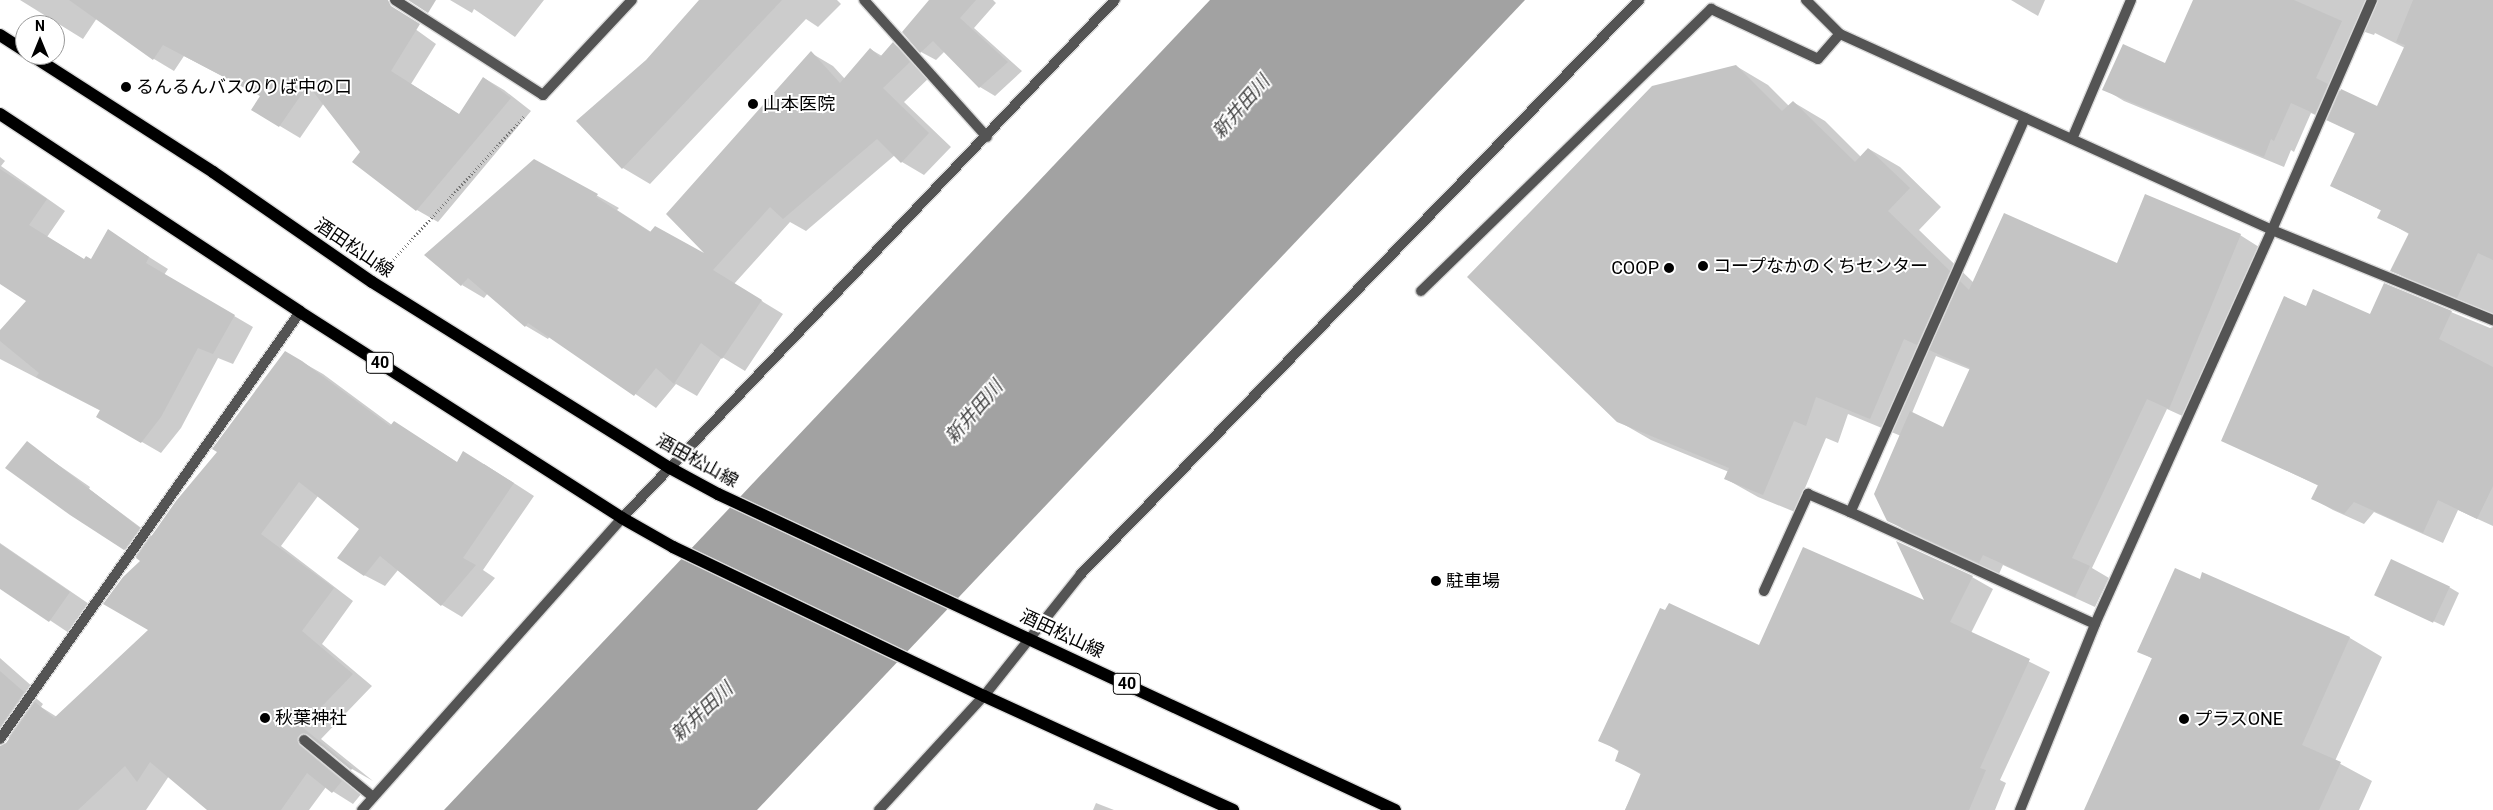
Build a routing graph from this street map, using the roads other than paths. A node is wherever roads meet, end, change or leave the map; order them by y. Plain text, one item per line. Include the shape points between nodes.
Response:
1 (395, 0) edge
2 (632, 0) edge
3 (864, 0) edge
4 (1115, 0) edge
5 (1639, 0) edge
6 (1806, 0) edge
7 (2130, 0) edge
8 (2372, 0) edge
9 (1840, 34) junction
10 (0, 35) edge
11 (15, 45) edge
12 (47, 65) edge
13 (0, 114) edge
14 (2026, 118) junction
15 (987, 137) junction
16 (2072, 139) junction
17 (2272, 230) junction
18 (1421, 291) dead end
19 (300, 312) junction
20 (2493, 320) edge
21 (670, 468) junction
22 (1850, 512) junction
23 (622, 518) junction
24 (1764, 591) dead end
25 (2095, 624) junction
26 (1030, 639) junction
27 (984, 696) junction
28 (0, 739) edge
29 (304, 740) dead end
30 (373, 797) junction
31 (362, 810) edge
32 (879, 810) edge
33 (1233, 810) edge
34 (1395, 810) edge
35 (2020, 810) edge

1 - 2 street via 543,95
3 - 15 street
4 - 15 street
5 - 26 street via 1082,574
6 - 9 street
7 - 16 street
8 - 17 street
9 - 14 street
9 - 18 street via 1818,59 1711,9
10 - 11 main road
12 - 21 main road, 酒田松山線 / 40 via 213,172 372,282
13 - 19 main road, 40
14 - 16 street
14 - 22 street
15 - 21 street
16 - 17 street
17 - 20 street
17 - 25 street
19 - 23 main road, 40
19 - 28 street
21 - 23 street
21 - 26 main road, 酒田松山線 / 40 via 718,494
22 - 24 street via 1808,494
22 - 25 street
23 - 27 main road, 40 via 673,547
23 - 30 street
25 - 35 street
26 - 27 street
26 - 34 main road, 酒田松山線 / 40
27 - 32 street
27 - 33 main road, 40
29 - 30 street
30 - 31 street

